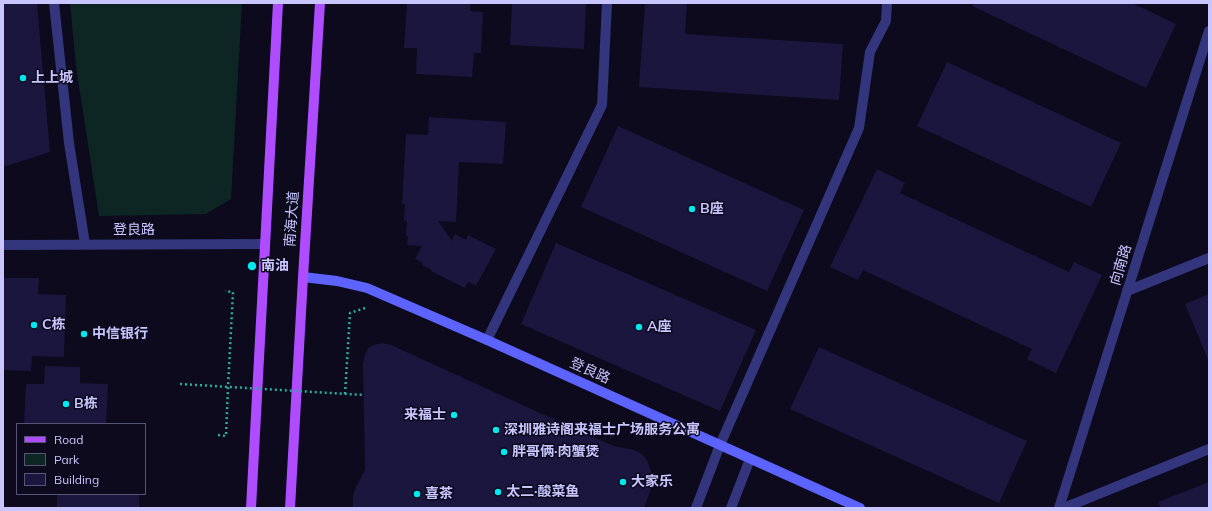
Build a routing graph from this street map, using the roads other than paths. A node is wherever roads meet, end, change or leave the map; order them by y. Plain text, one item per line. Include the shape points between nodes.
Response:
1 (54, 3) edge
2 (278, 3) edge
3 (320, 3) edge
4 (607, 3) edge
5 (887, 3) edge
6 (1209, 31) edge
7 (85, 244) junction
8 (265, 244) junction
9 (3, 245) edge
10 (1209, 258) edge
11 (303, 277) junction
12 (1127, 291) junction
13 (487, 340) junction
14 (720, 445) junction
15 (1209, 449) edge
16 (750, 459) junction
17 (251, 508) edge
18 (290, 508) edge
19 (696, 508) edge
20 (731, 508) edge
21 (860, 508) edge
22 (1059, 508) edge
23 (1064, 508) edge

1 - 7 street via 69,143
2 - 8 main road, 南海大道
3 - 11 main road, 南海大道
4 - 13 street via 602,104
5 - 14 street via 886,21 870,52 859,128
6 - 12 street, 向南路
7 - 8 street, 登良路
7 - 9 street, 登良路
8 - 17 main road, 南海大道
10 - 12 street
11 - 13 main road, 登良路 via 337,280 367,288
11 - 18 main road, 南海大道
12 - 22 street, 向南路
13 - 14 main road, 登良路
14 - 16 main road, 登良路
14 - 19 street
15 - 23 street
16 - 20 street
16 - 21 main road, 登良路

